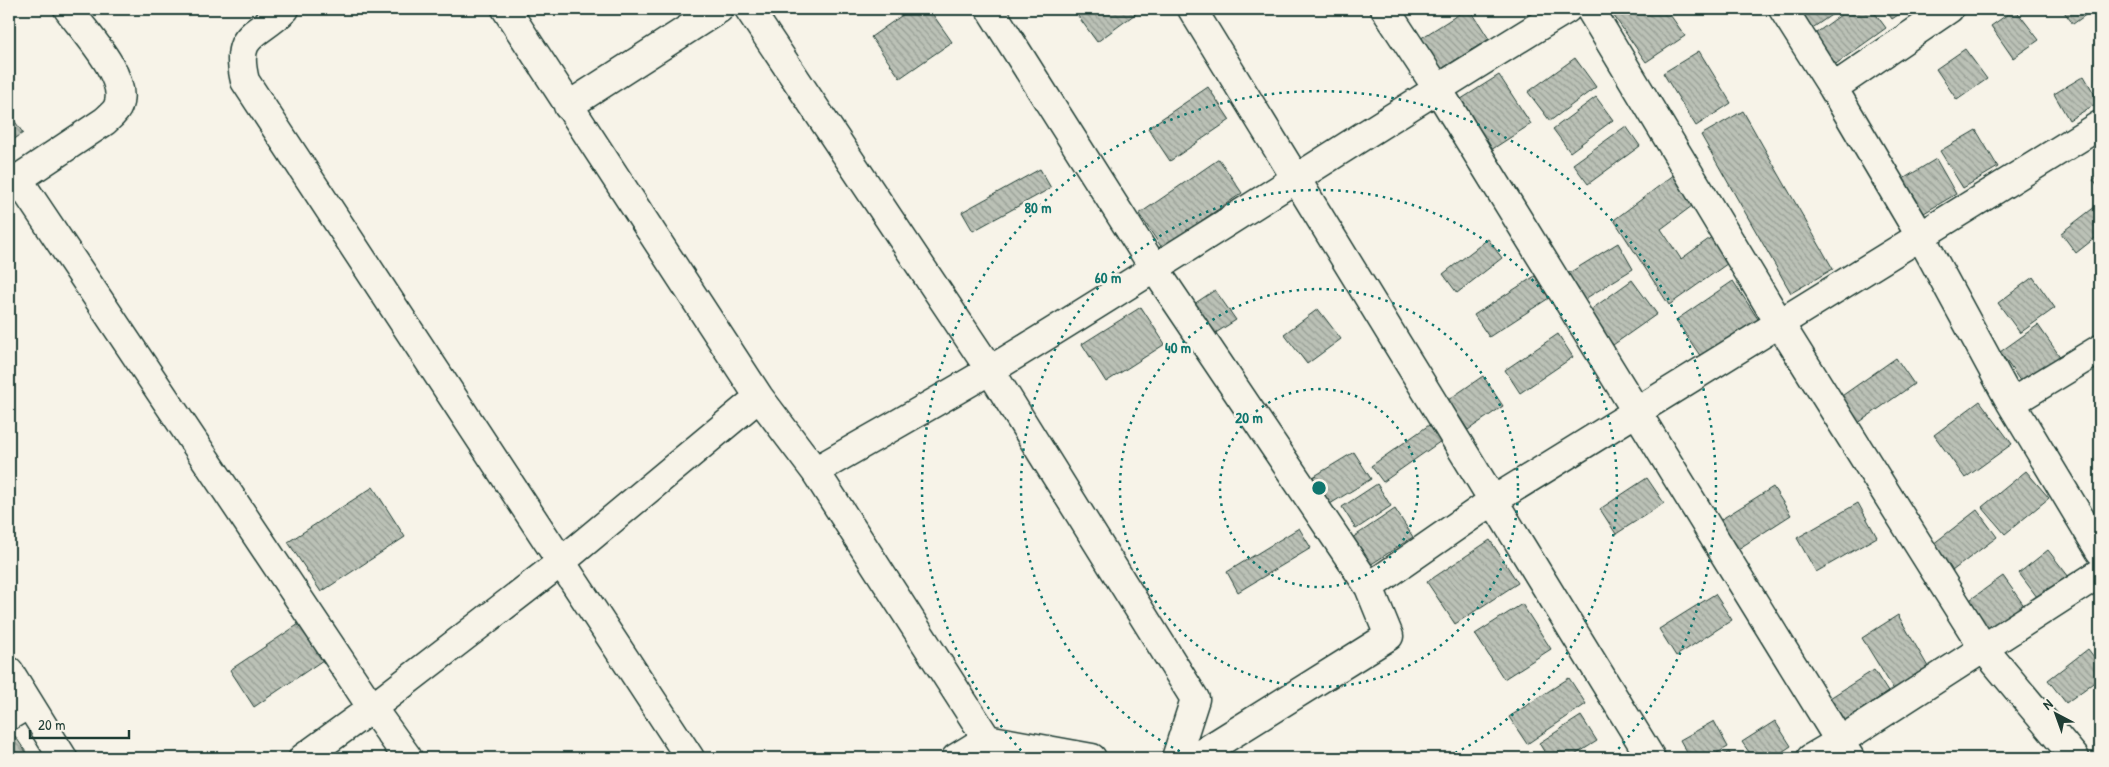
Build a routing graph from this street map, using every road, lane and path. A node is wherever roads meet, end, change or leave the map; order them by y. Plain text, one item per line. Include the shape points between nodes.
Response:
1 (68, 9) edge
2 (285, 9) edge
3 (506, 9) edge
4 (719, 9) edge
5 (749, 9) edge
6 (990, 9) edge
7 (1192, 9) edge
8 (1384, 9) edge
9 (1567, 9) edge
10 (1590, 9) edge
11 (1783, 9) edge
12 (1949, 9) edge
13 (1437, 88) junction
14 (1833, 88) junction
15 (568, 106) junction
16 (2100, 125) edge
17 (1298, 178) junction
18 (13, 182) edge
19 (1921, 237) junction
20 (1154, 268) junction
21 (1780, 324) junction
22 (2100, 348) edge
23 (990, 370) junction
24 (758, 397) junction
25 (2011, 403) junction
26 (1637, 412) junction
27 (815, 470) junction
28 (1494, 500) junction
29 (2100, 551) edge
30 (561, 562) junction
31 (2100, 573) edge
32 (1369, 587) junction
33 (1984, 649) junction
34 (9, 671) edge
35 (372, 708) junction
36 (19, 710) edge
37 (987, 739) junction
38 (1845, 750) edge
39 (63, 758) edge
40 (303, 758) edge
41 (408, 758) edge
42 (690, 758) edge
43 (956, 758) edge
44 (1092, 758) edge
45 (1176, 758) edge
46 (1194, 758) edge
47 (1651, 758) edge
48 (1811, 758) edge
49 (2075, 758) edge

1 - 18 street via 114,71 121,90 118,107 105,121
2 - 30 street via 243,46 240,62 245,81
3 - 15 street
4 - 15 street
5 - 23 street
6 - 20 street
7 - 17 street
8 - 13 street
9 - 13 street
10 - 21 street
11 - 14 street
12 - 14 street
13 - 17 street
13 - 26 street
14 - 19 street
15 - 24 street
16 - 19 street
17 - 20 street
17 - 28 street
18 - 35 street
19 - 21 street
19 - 25 street
20 - 23 street
20 - 32 street
21 - 26 street
21 - 33 street
22 - 25 street
23 - 27 street
23 - 45 street via 1195,699
24 - 27 street
24 - 30 street
25 - 29 street
26 - 28 street
26 - 38 street
27 - 37 street
28 - 32 street
28 - 47 street
30 - 35 street
30 - 42 street
31 - 33 street
32 - 46 street via 1389,636
33 - 38 street
33 - 49 street
34 - 36 street
35 - 40 street
35 - 41 street
36 - 39 street
37 - 43 street
37 - 44 street
38 - 48 street

